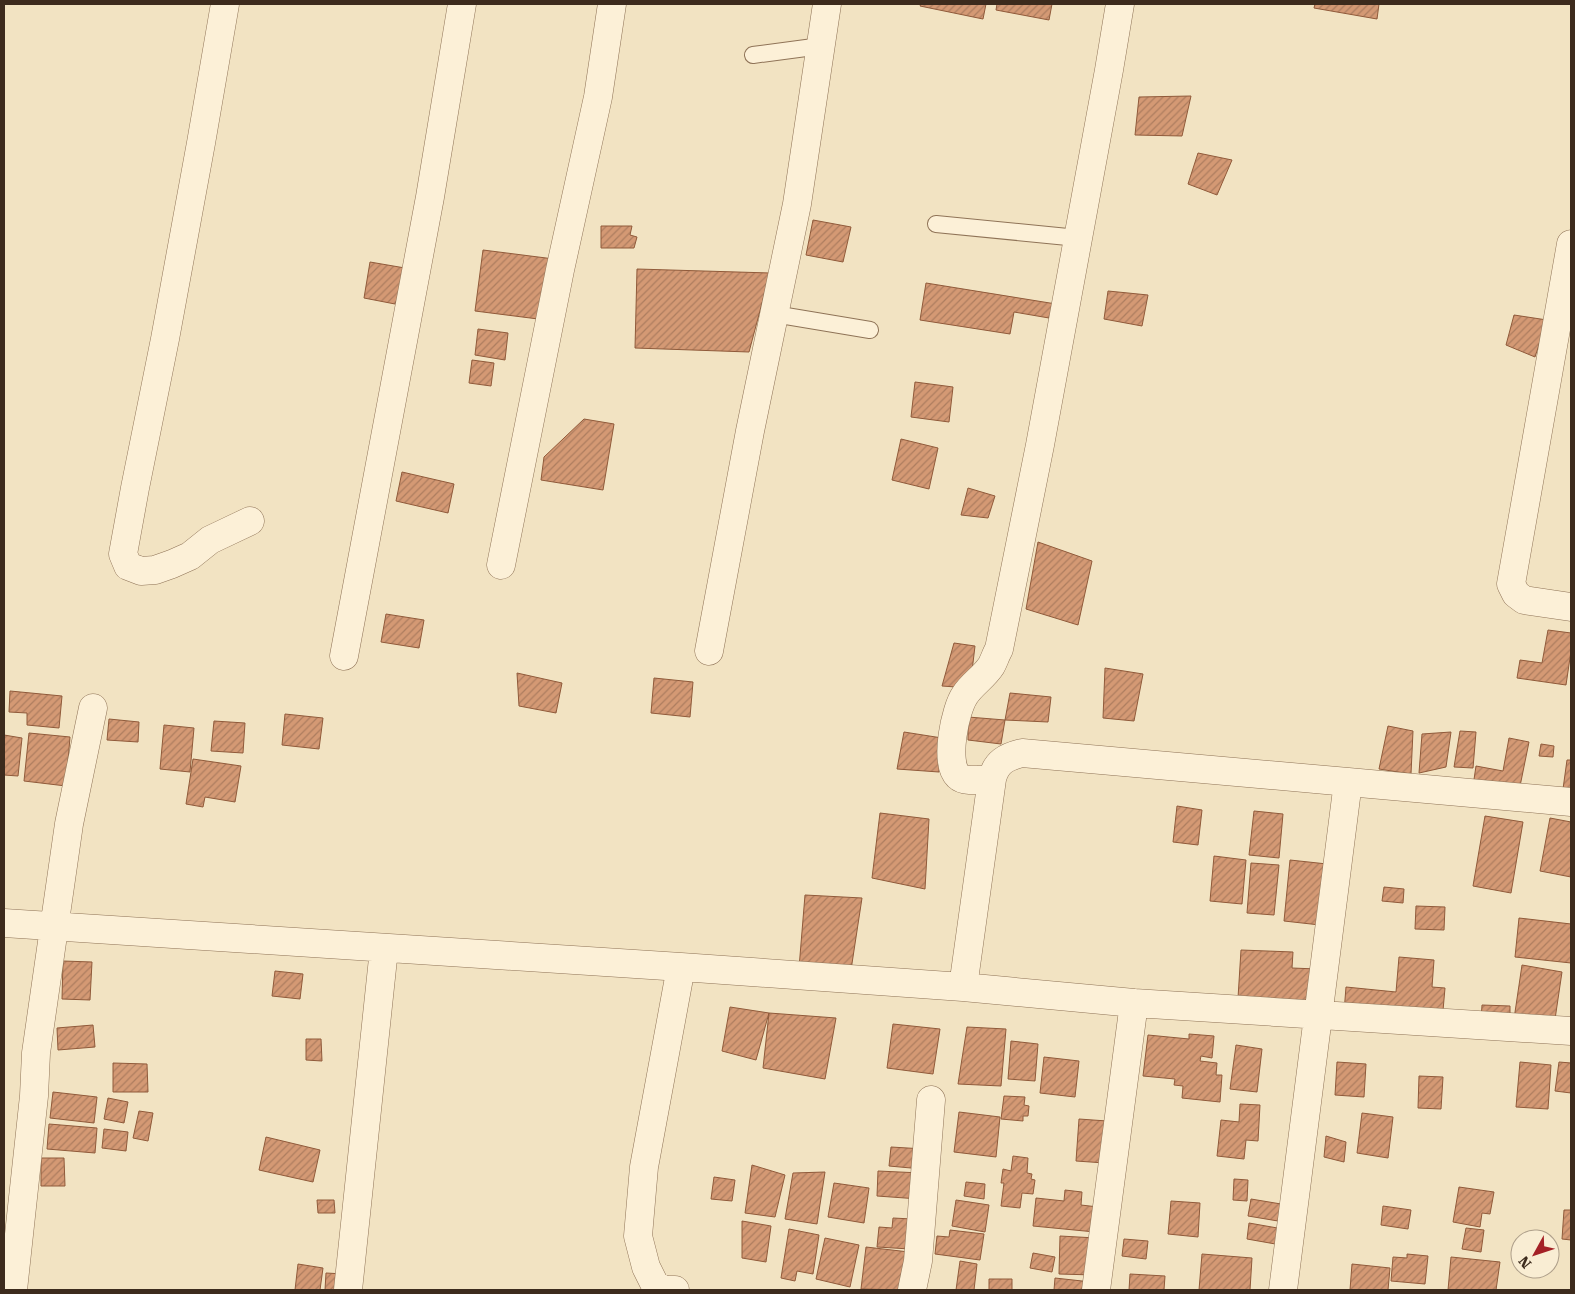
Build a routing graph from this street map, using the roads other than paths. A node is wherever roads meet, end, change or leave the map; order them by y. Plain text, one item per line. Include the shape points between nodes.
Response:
1 (225, 4) edge
2 (462, 4) edge
3 (612, 4) edge
4 (827, 4) edge
5 (1120, 4) edge
6 (821, 46) junction
7 (754, 55) dead end
8 (936, 224) dead end
9 (1078, 238) junction
10 (1571, 244) edge
11 (774, 314) junction
12 (870, 330) dead end
13 (250, 521) dead end
14 (501, 565) dead end
15 (1571, 607) edge
16 (709, 651) dead end
17 (344, 656) dead end
18 (93, 708) dead end
19 (992, 779) junction
20 (1348, 782) junction
21 (1571, 802) edge
22 (4, 923) edge
23 (55, 927) junction
24 (384, 949) junction
25 (681, 967) junction
26 (963, 987) junction
27 (1134, 1003) junction
28 (1318, 1014) junction
29 (1571, 1032) edge
30 (931, 1100) dead end
31 (657, 1288) edge
32 (13, 1290) edge
33 (348, 1290) edge
34 (912, 1290) edge
35 (1096, 1290) edge
36 (1283, 1290) edge

1 - 13 street via 123,554 128,566 141,571 155,570 190,556 210,540
2 - 17 street via 430,197
3 - 14 street via 598,97
4 - 6 street
5 - 9 street
6 - 7 lane
6 - 11 street via 797,204
8 - 9 lane
9 - 19 street via 999,649 990,667 964,696 950,748 958,776
10 - 15 street via 1511,584 1524,600
11 - 12 lane
11 - 16 street
18 - 23 street via 69,824
19 - 20 street via 1000,763 1022,753
19 - 26 street
20 - 21 street
20 - 28 street
22 - 23 street
23 - 24 street
23 - 32 street via 36,1053
24 - 25 street
24 - 33 street
25 - 26 street
25 - 31 street via 644,1167 638,1236 646,1267
26 - 27 street
27 - 28 street
27 - 35 street
28 - 29 street
28 - 36 street
30 - 34 street via 918,1261

